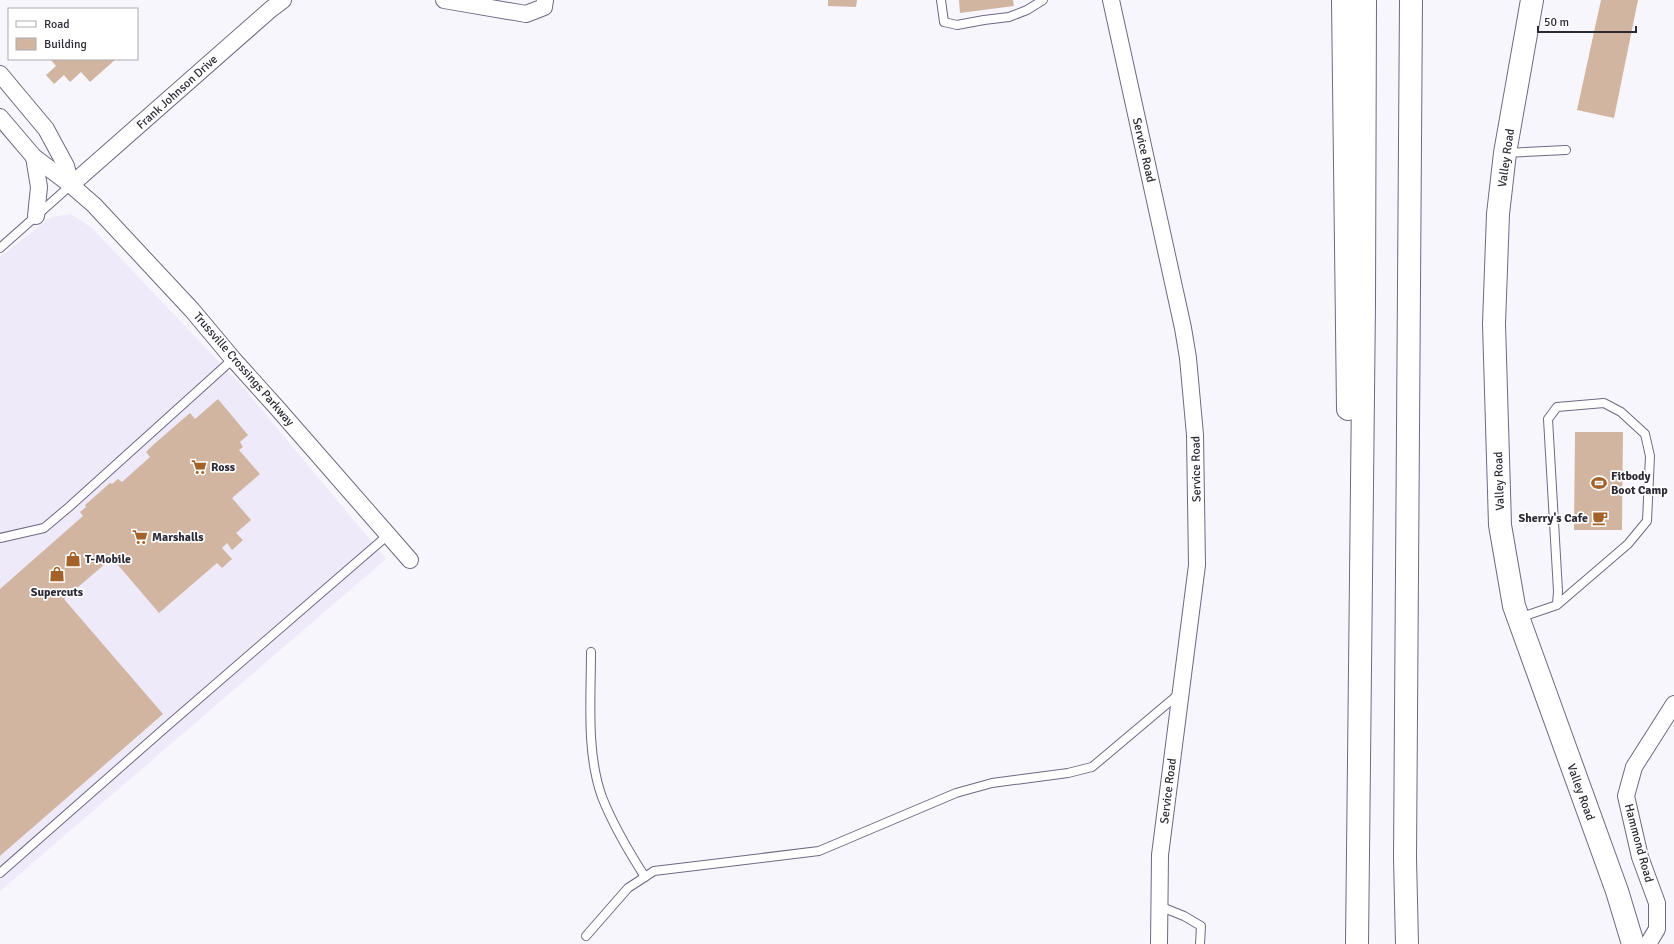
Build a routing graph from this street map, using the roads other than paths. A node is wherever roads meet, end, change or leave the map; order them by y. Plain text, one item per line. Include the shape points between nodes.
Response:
1 (444, 0) edge
2 (545, 0) edge
3 (941, 0) edge
4 (1111, 0) edge
5 (1343, 0) edge
6 (1365, 0) edge
7 (1411, 0) edge
8 (1532, 0) edge
9 (1041, 1) edge
10 (272, 3) edge
11 (0, 74) edge
12 (0, 117) edge
13 (1566, 150) dead end
14 (1505, 153) junction
15 (34, 156) junction
16 (71, 185) junction
17 (36, 216) junction
18 (1, 246) edge
19 (233, 359) junction
20 (388, 535) junction
21 (0, 538) edge
22 (410, 560) dead end
23 (1557, 605) junction
24 (1519, 618) junction
25 (591, 652) dead end
26 (1361, 653) junction
27 (1181, 693) junction
28 (1674, 704) edge
29 (0, 873) edge
30 (645, 877) junction
31 (1159, 906) junction
32 (586, 936) dead end
33 (1159, 944) edge
34 (1200, 944) edge
35 (1357, 944) edge
36 (1407, 944) edge
37 (1633, 944) edge
38 (1648, 944) edge

1 - 2 street via 526,14 544,7
3 - 9 lane via 944,22 957,25 1009,17
4 - 27 street, Service Road via 1183,328 1190,372 1195,435 1197,565
5 - 26 main road via 1349,472
6 - 26 main road
7 - 36 main road via 1405,850
8 - 14 main road, Valley Road
10 - 16 street, Frank Johnson Drive
11 - 16 street via 46,129 66,166
12 - 15 street, Trussville Crossings Parkway
13 - 14 lane
14 - 24 main road, Valley Road via 1498,214 1494,324 1500,525 1514,606
15 - 16 street, Trussville Crossings Parkway
15 - 17 street via 39,187
16 - 17 lane
16 - 19 street, Trussville Crossings Parkway via 192,310
17 - 18 lane
19 - 20 street, Trussville Crossings Parkway
19 - 21 lane via 44,528
20 - 22 street, Trussville Crossings Parkway
20 - 29 lane
23 - 23 lane via 1548,420 1557,407 1604,403 1621,412 1645,434 1650,456 1647,521 1628,544
23 - 24 lane
24 - 37 main road, Valley Road via 1617,892
25 - 30 lane via 591,726 594,762 602,796 627,850
26 - 35 main road
27 - 30 lane via 1092,767 1068,773 992,783 956,793 819,851 654,871
27 - 31 street, Service Road via 1160,855
28 - 38 street, Hammond Road via 1634,767 1626,796 1640,857 1657,903 1657,929
30 - 32 lane via 628,888
31 - 33 street, Service Road
31 - 34 lane via 1200,926

